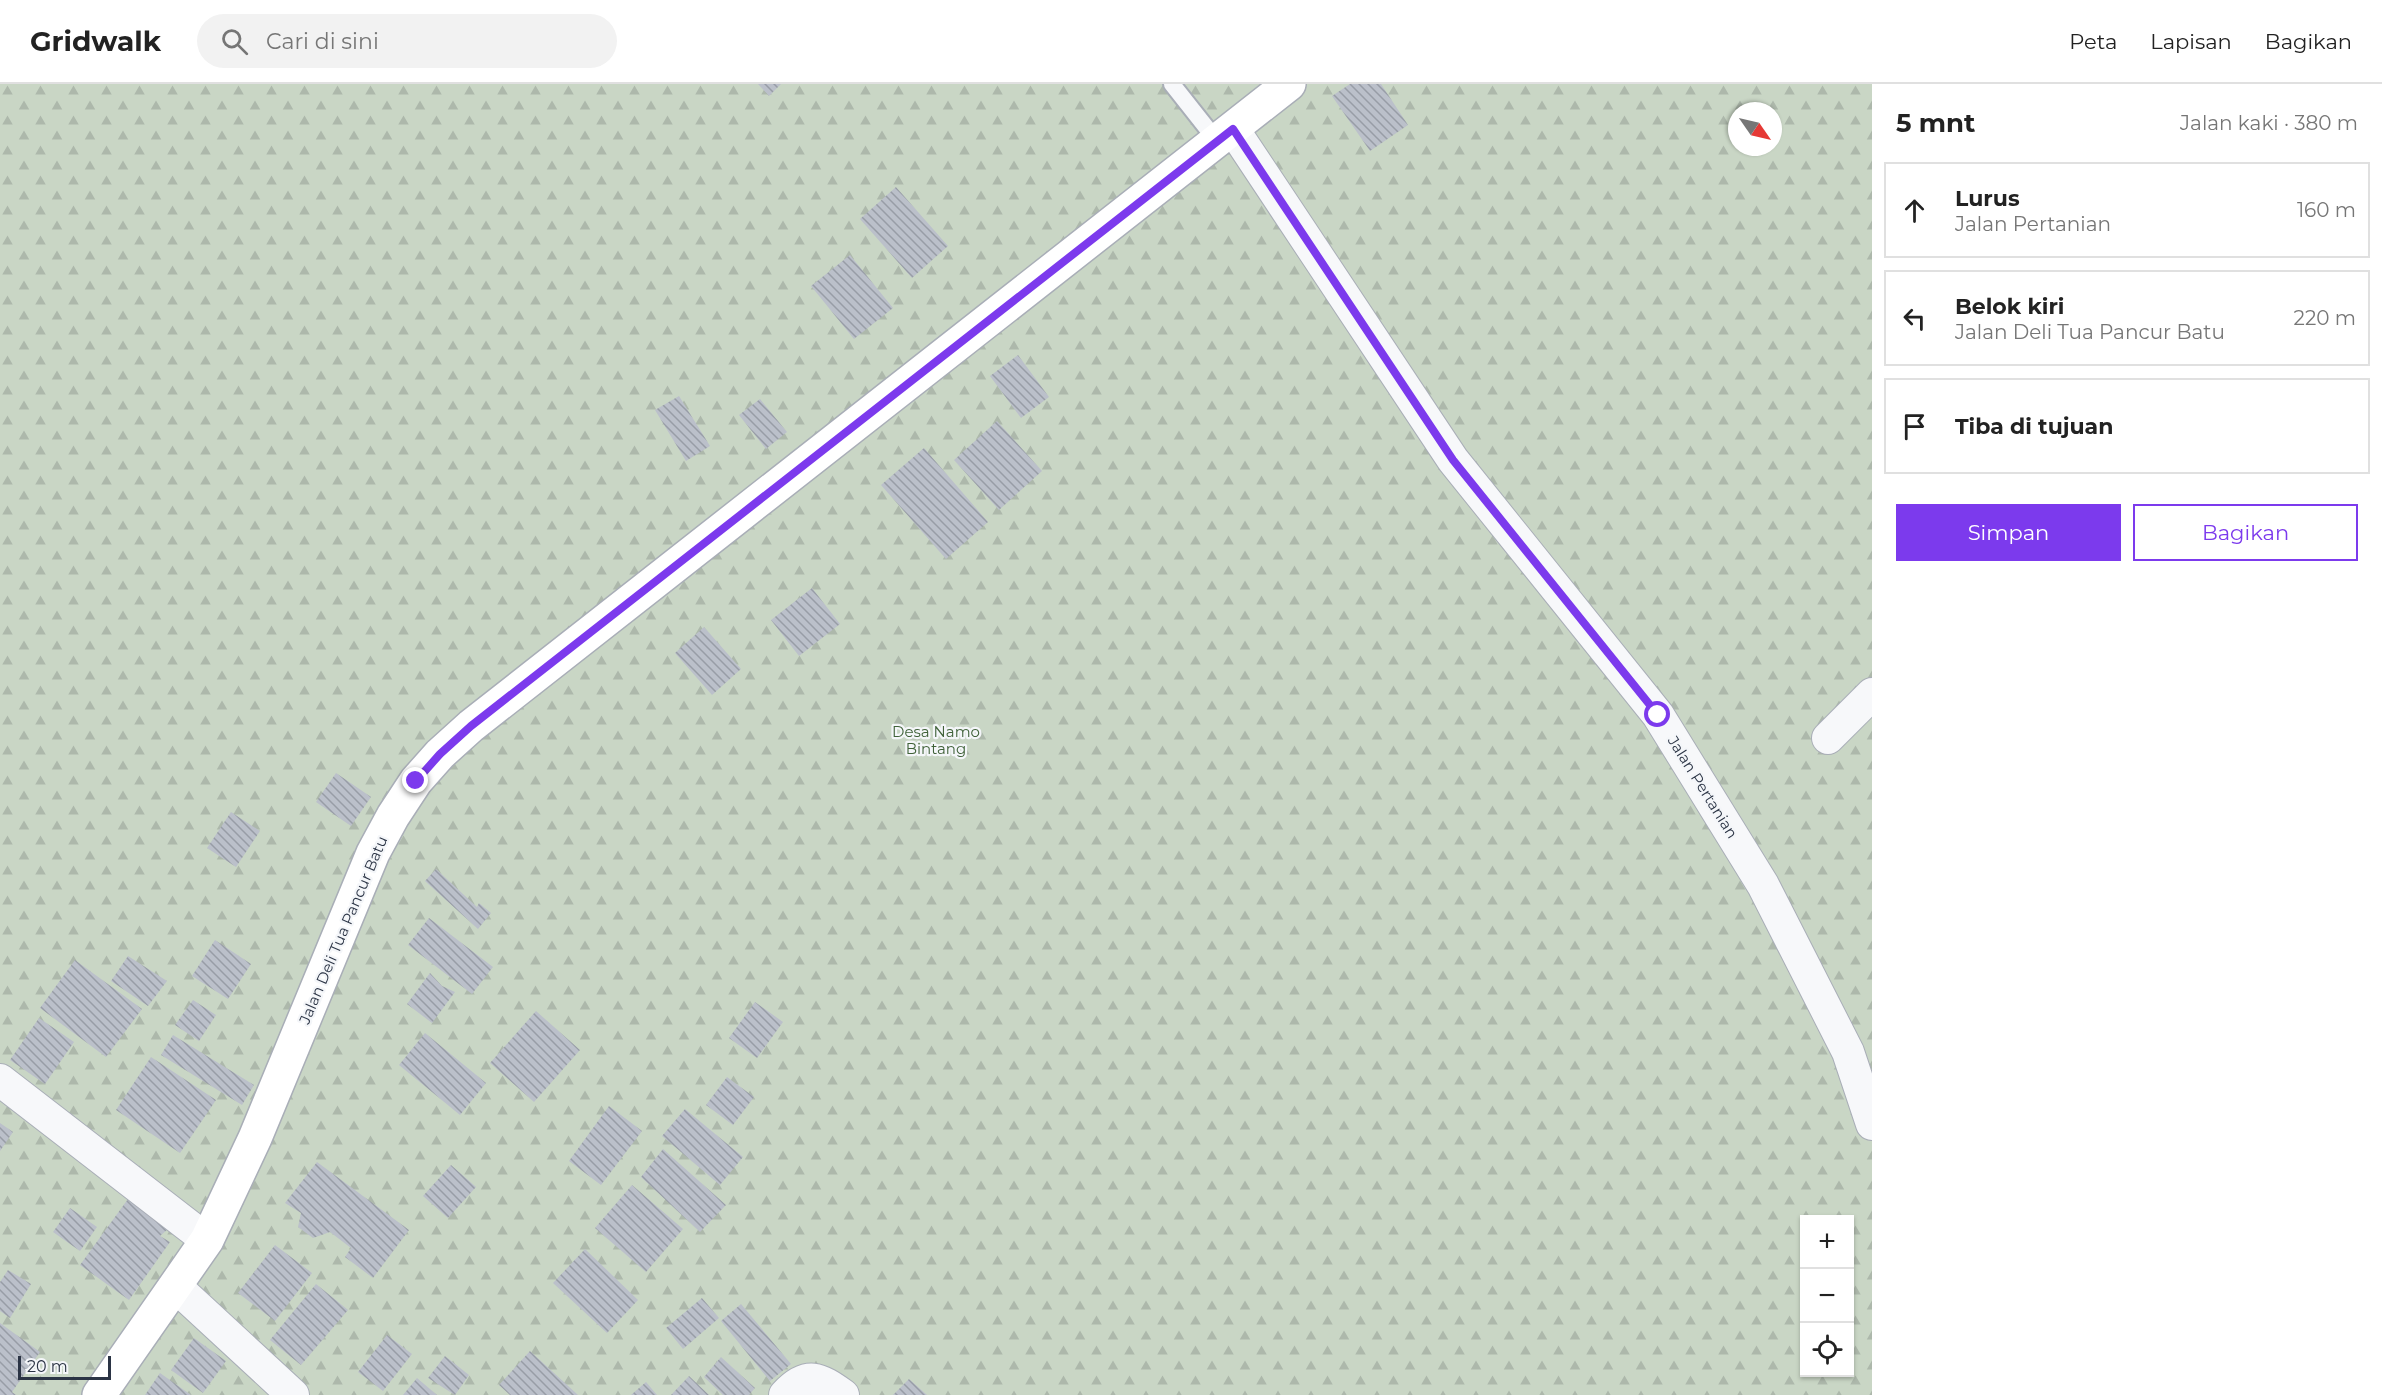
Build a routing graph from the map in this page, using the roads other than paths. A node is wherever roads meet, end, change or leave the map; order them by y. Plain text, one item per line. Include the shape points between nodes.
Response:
1 (1172, 84) edge
2 (1289, 84) edge
3 (1225, 135) junction
4 (1872, 694) edge
5 (1828, 738) dead end
6 (0, 1080) edge
7 (1872, 1124) edge
8 (207, 1240) junction
9 (175, 1286) junction
10 (99, 1395) edge
11 (293, 1395) edge
12 (785, 1395) edge
13 (843, 1395) edge

1 - 3 lane
2 - 3 main road, Jalan Deli Tua Pancur Batu
3 - 7 street, Jalan Pertanian via 1453,460 1658,715 1763,885 1848,1052
3 - 8 main road, Jalan Deli Tua Pancur Batu via 440,754 416,781 373,853 255,1138
4 - 5 street
6 - 8 street
8 - 9 main road, Jalan Deli Tua Pancur Batu
9 - 10 main road, Jalan Deli Tua Pancur Batu
9 - 11 street
12 - 13 street via 807,1378 819,1380

